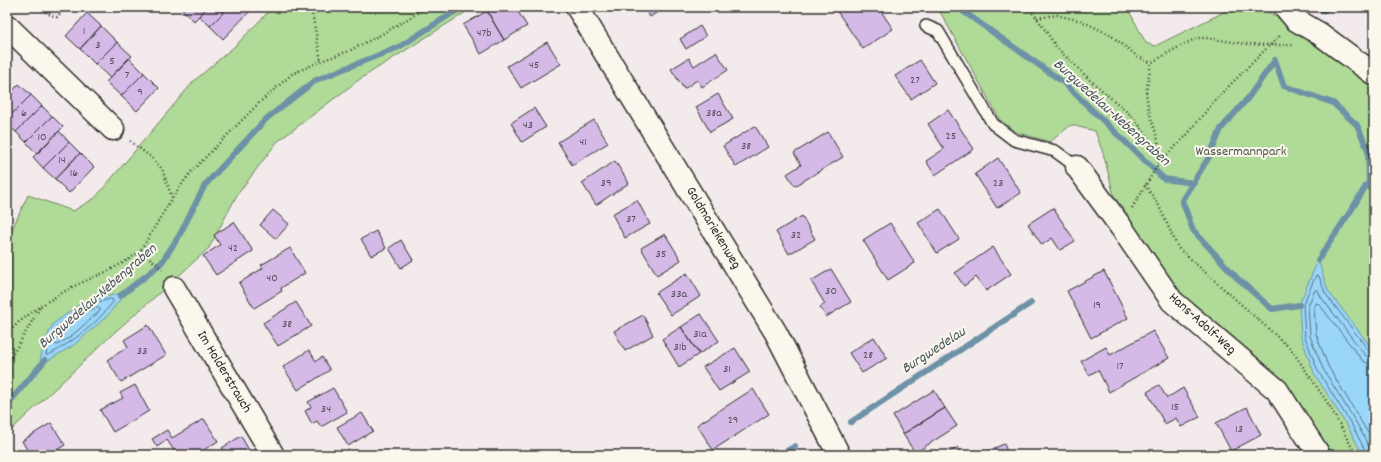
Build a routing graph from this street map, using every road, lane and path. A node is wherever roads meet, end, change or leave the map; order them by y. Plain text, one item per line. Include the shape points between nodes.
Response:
1 (39, 7) edge
2 (67, 7) edge
3 (311, 7) edge
4 (424, 7) edge
5 (577, 7) edge
6 (1027, 7) edge
7 (1290, 14) edge
8 (1037, 18) junction
9 (7, 26) edge
10 (926, 26) dead end
11 (1270, 45) junction
12 (321, 61) junction
13 (1151, 63) junction
14 (1374, 74) edge
15 (113, 129) joint
16 (1159, 163) junction
17 (1077, 168) joint
18 (1145, 185) junction
19 (172, 198) junction
20 (1121, 227) junction
21 (141, 250) junction
22 (171, 281) joint
23 (42, 305) junction
24 (7, 334) edge
25 (7, 364) edge
26 (273, 455) edge
27 (839, 455) edge
28 (1319, 455) edge
29 (1356, 455) edge

1 - 2 path via 57,17
3 - 12 path
4 - 12 path via 384,33 349,51
5 - 27 street, Goldmariekenweg via 776,333
6 - 8 path
7 - 11 path
7 - 14 street
8 - 13 path via 1057,15 1081,21 1109,34 1137,56
8 - 16 path via 1057,48 1133,116 1153,144
9 - 15 street
10 - 17 lane via 938,31 993,124 1014,140 1055,151
11 - 13 path via 1197,38
11 - 16 path via 1215,100 1187,135
12 - 19 path via 292,74 260,102 191,172
13 - 16 path via 1146,93 1158,140
15 - 19 path via 152,158 162,169
16 - 18 path
17 - 20 street, Hans-Adolf-Weg
18 - 20 path
18 - 29 path via 1158,204 1178,248 1291,349 1329,405
19 - 21 path
20 - 28 street, Hans-Adolf-Weg via 1172,301 1277,390
21 - 22 path
21 - 23 path via 122,263
22 - 26 street, Im Holderstrauch
23 - 24 path
23 - 25 path

